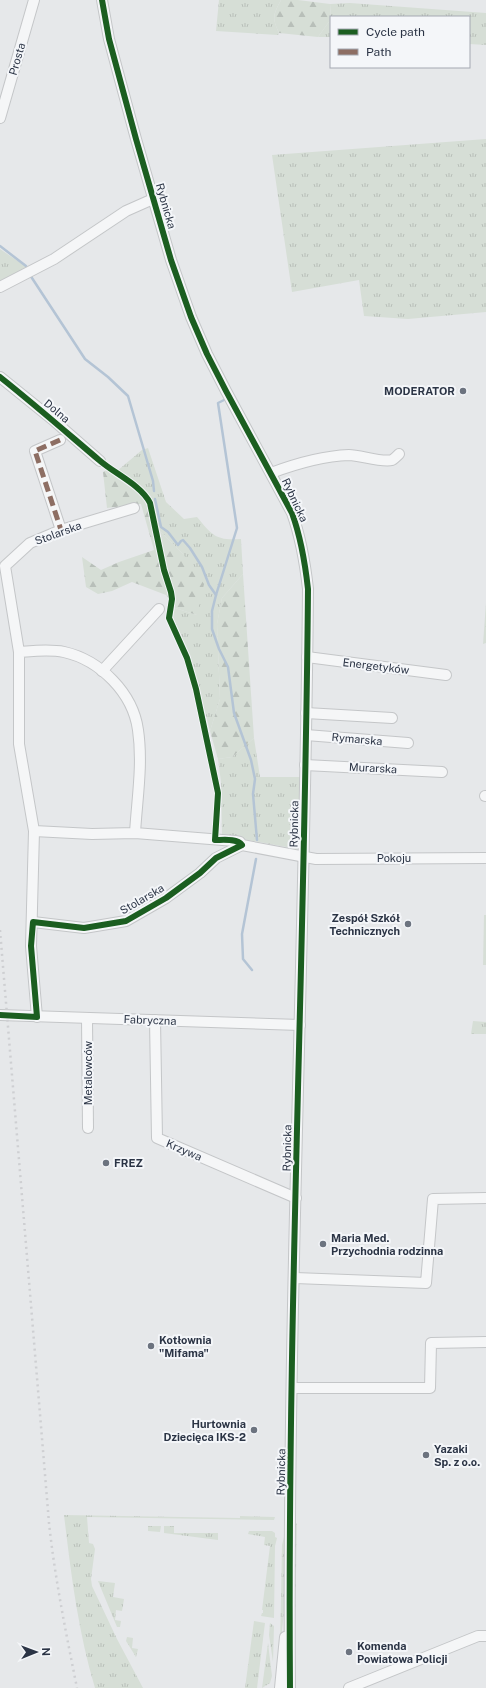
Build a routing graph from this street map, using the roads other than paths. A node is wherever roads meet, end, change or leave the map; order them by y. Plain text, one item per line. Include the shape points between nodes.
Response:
1 (34, 0) edge
2 (102, 0) edge
3 (0, 118) edge
4 (153, 199) junction
5 (0, 287) edge
6 (0, 377) edge
7 (60, 440) dead end
8 (400, 454) dead end
9 (100, 461) dead end
10 (271, 473) junction
11 (134, 508) dead end
12 (61, 530) junction
13 (159, 609) dead end
14 (19, 652) junction
15 (307, 657) junction
16 (102, 670) junction
17 (446, 675) dead end
18 (306, 712) junction
19 (392, 718) dead end
20 (306, 735) junction
21 (408, 743) dead end
22 (305, 765) junction
23 (442, 772) dead end
24 (34, 831) junction
25 (135, 833) junction
26 (215, 840) junction
27 (242, 845) junction
28 (303, 856) junction
29 (216, 858) junction
30 (486, 858) edge
31 (33, 922) junction
32 (0, 1015) edge
33 (37, 1017) junction
34 (87, 1018) junction
35 (155, 1020) junction
36 (300, 1025) junction
37 (88, 1128) dead end
38 (296, 1198) junction
39 (486, 1198) edge
40 (295, 1278) junction
41 (486, 1342) edge
42 (292, 1388) junction
43 (289, 1609) junction
44 (486, 1636) edge
45 (280, 1688) edge
46 (290, 1688) edge
47 (350, 1688) edge

1 - 3 street, Prosta
2 - 4 street, Rybnicka via 120,83
4 - 5 street via 126,211 54,258
4 - 10 street, Rybnicka via 193,321 226,391
6 - 9 street, Dolna
7 - 12 street via 35,451
8 - 10 street via 392,460 350,455 327,458
10 - 15 street, Rybnicka via 292,513 305,557 308,589
11 - 12 street, Stolarska
12 - 14 street, Stolarska via 30,543 5,566
13 - 16 street
14 - 16 street via 46,650 72,655
14 - 24 street, Stolarska via 19,744
15 - 17 street, Energetyków
15 - 18 street, Rybnicka
16 - 25 street via 119,688 138,729
18 - 19 street
18 - 20 street, Rybnicka
20 - 21 street, Rymarska
20 - 22 street, Rybnicka
22 - 23 street, Murarska
22 - 28 street, Rybnicka
24 - 25 street
24 - 31 street, Stolarska
25 - 26 street
26 - 27 street via 235,841
26 - 29 street
27 - 28 street
27 - 29 street, Stolarska
28 - 30 street, Pokoju via 316,859
28 - 36 street, Rybnicka
29 - 31 street, Stolarska via 166,898 126,921 84,928
31 - 33 street, Stolarska via 31,946
32 - 33 street, Fabryczna
33 - 34 street, Fabryczna
34 - 35 street, Fabryczna
34 - 37 street, Metalowców
35 - 36 street, Fabryczna
35 - 38 street, Krzywa via 158,1138
36 - 38 street, Rybnicka
38 - 40 street, Rybnicka
39 - 40 street via 433,1199 426,1282
40 - 42 street, Rybnicka
41 - 42 street via 431,1343 430,1388
42 - 43 street, Rybnicka
43 - 45 street, Rybnicka
43 - 46 street, Rybnicka
44 - 47 street via 478,1636

